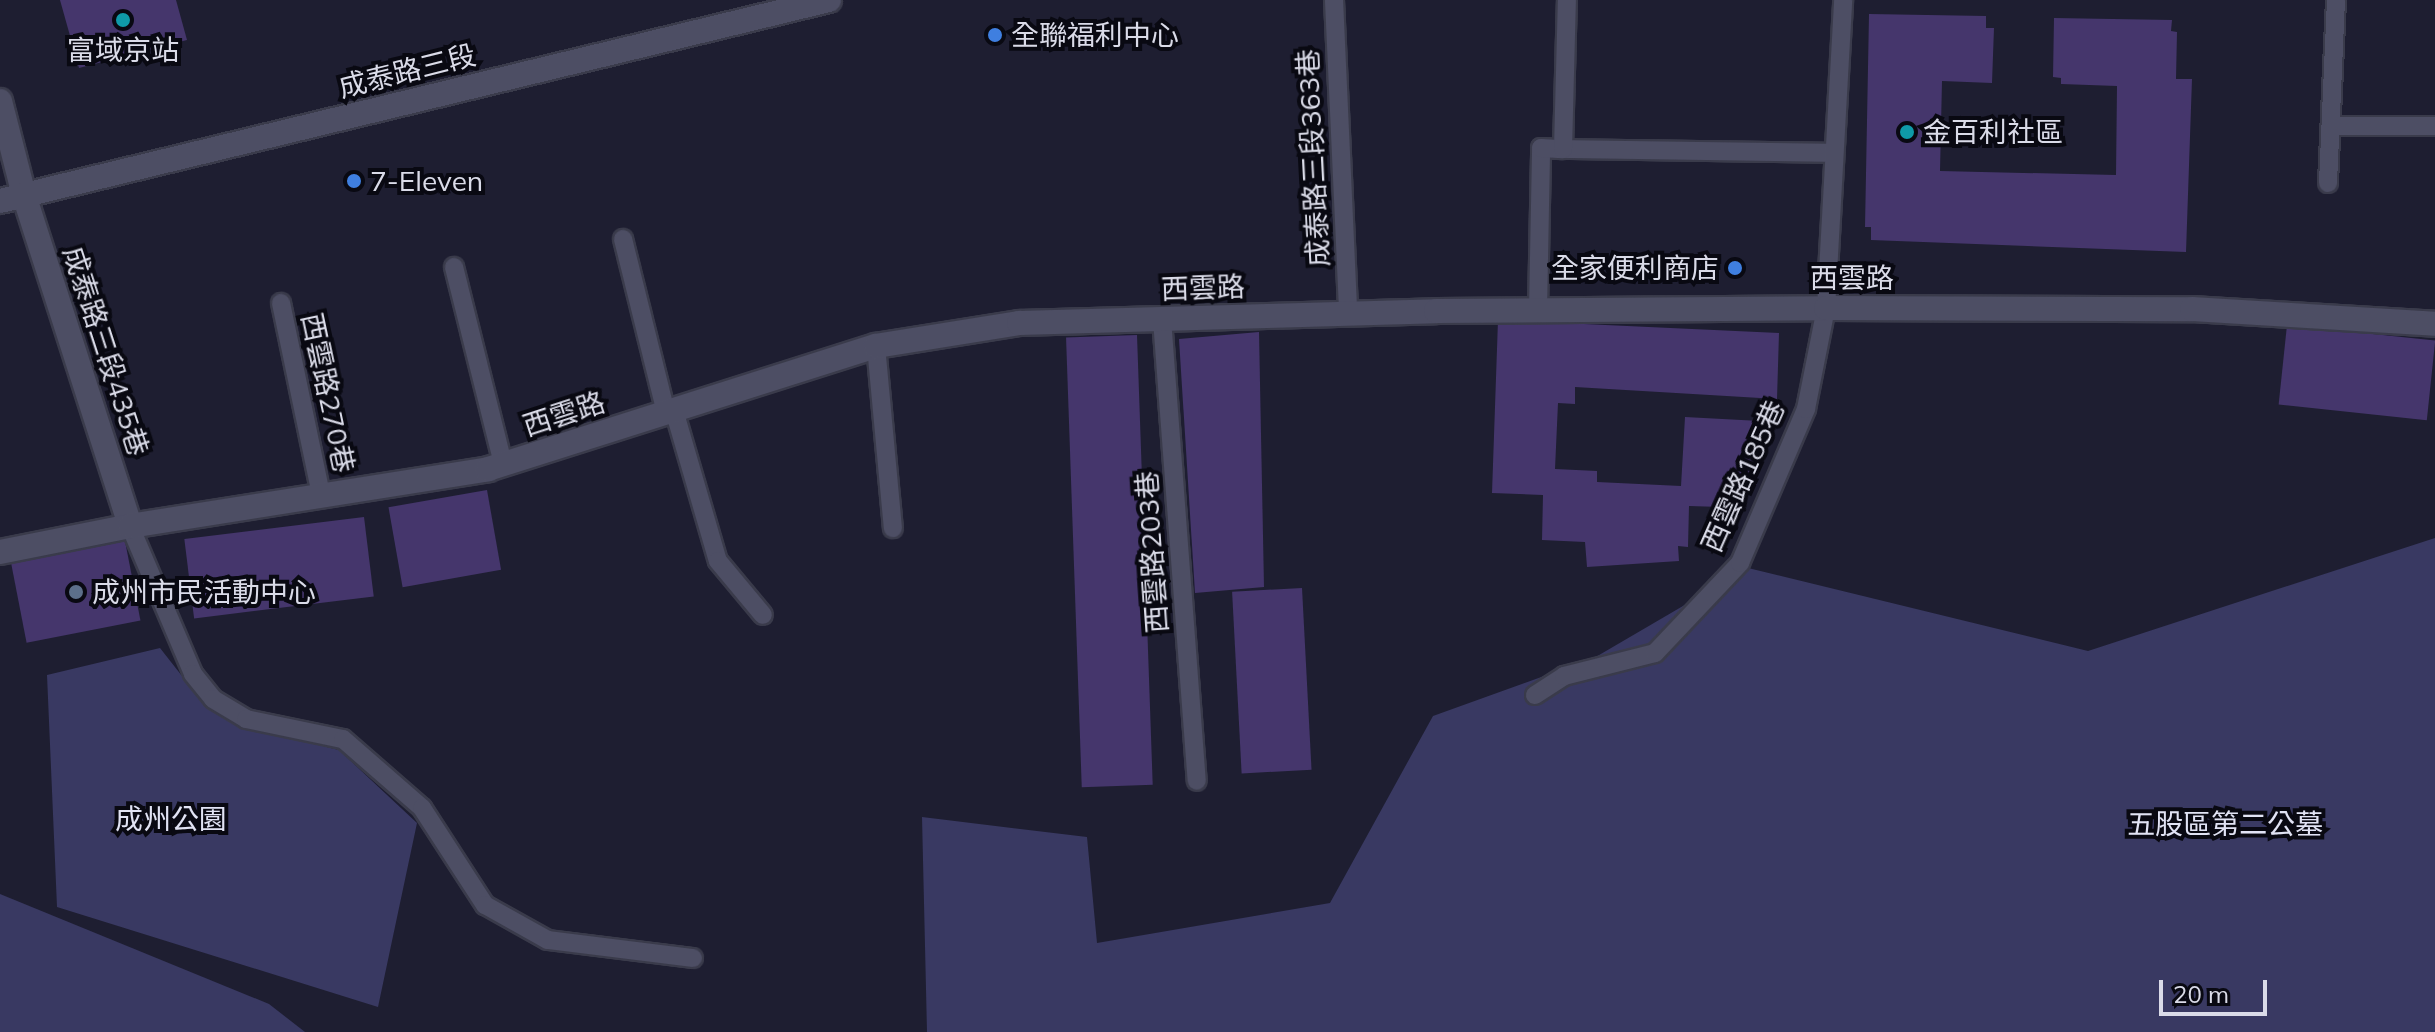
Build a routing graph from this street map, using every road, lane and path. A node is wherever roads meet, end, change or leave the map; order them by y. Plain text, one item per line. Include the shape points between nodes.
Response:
1 (829, 0) edge
2 (1334, 0) edge
3 (1567, 0) edge
4 (1843, 0) edge
5 (2336, 0) edge
6 (0, 101) edge
7 (2331, 126) junction
8 (2435, 126) edge
9 (1563, 149) junction
10 (1834, 153) junction
11 (2328, 183) dead end
12 (24, 195) junction
13 (0, 201) edge
14 (623, 239) dead end
15 (454, 267) dead end
16 (281, 303) dead end
17 (1826, 308) junction
18 (1538, 310) junction
19 (1348, 314) junction
20 (1162, 319) junction
21 (2435, 324) edge
22 (876, 346) junction
23 (670, 412) junction
24 (503, 464) junction
25 (321, 495) junction
26 (130, 526) junction
27 (893, 528) dead end
28 (0, 552) edge
29 (763, 615) dead end
30 (1535, 695) dead end
31 (1197, 781) dead end
32 (693, 958) dead end

1 - 12 street, 成泰路三段
2 - 19 lane, 成泰路三段363巷
3 - 9 lane
4 - 10 lane, 西雲路185巷
5 - 7 lane
6 - 12 street, 成泰路三段435巷
7 - 8 lane
7 - 11 lane
9 - 10 lane
9 - 18 lane via 1541,148
10 - 17 lane, 西雲路185巷
12 - 13 street, 成泰路三段
12 - 26 street, 成泰路三段435巷
14 - 23 lane
15 - 24 lane
16 - 25 lane, 西雲路270巷
17 - 18 street, 西雲路
17 - 21 street, 西雲路 via 2192,309
17 - 30 lane, 西雲路185巷 via 1806,409 1740,563 1655,653 1564,676
18 - 19 street, 西雲路
19 - 20 street, 西雲路
20 - 22 street, 西雲路 via 1019,323
20 - 31 lane, 西雲路203巷
22 - 23 street, 西雲路
22 - 27 lane
23 - 24 street, 西雲路
23 - 29 lane via 718,561
24 - 25 street, 西雲路
25 - 26 street, 西雲路
26 - 28 street, 西雲路
26 - 32 lane via 193,674 213,699 246,719 343,739 422,808 485,905 548,940

